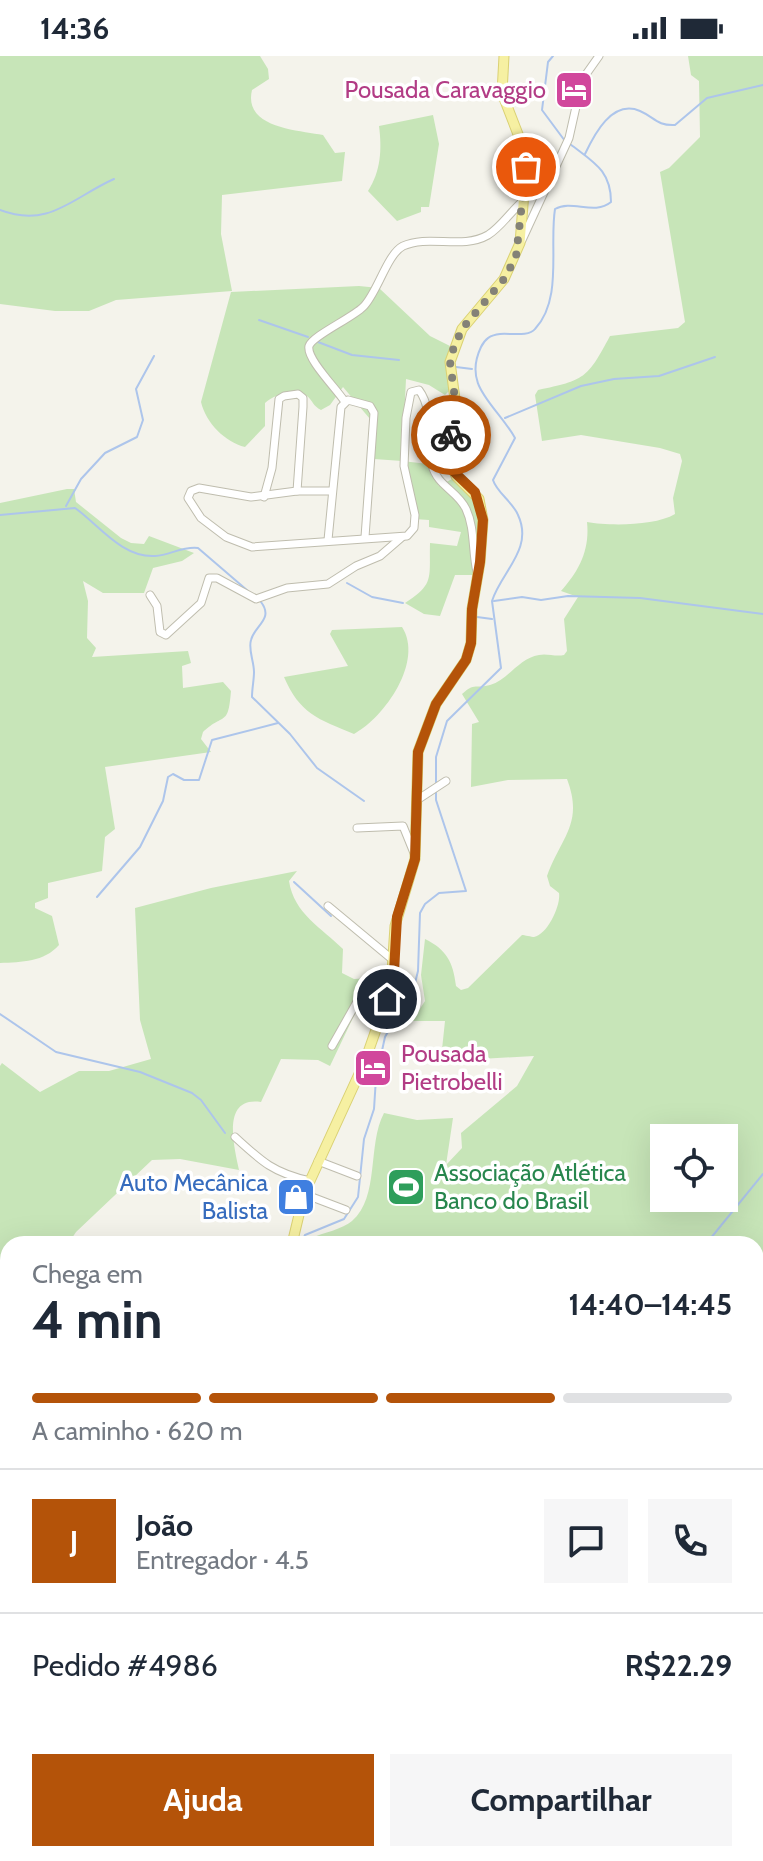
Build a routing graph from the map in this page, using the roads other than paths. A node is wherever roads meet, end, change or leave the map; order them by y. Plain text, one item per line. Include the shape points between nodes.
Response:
1 (504, 56) edge
2 (599, 56) edge
3 (523, 201) junction
4 (520, 243) junction
5 (345, 402) junction
6 (297, 491) junction
7 (331, 491) junction
8 (264, 497) junction
9 (365, 537) junction
10 (402, 537) junction
11 (328, 540) junction
12 (478, 574) junction
13 (150, 595) dead end
14 (443, 783) dead end
15 (417, 800) junction
16 (357, 828) dead end
17 (415, 859) junction
18 (328, 906) dead end
19 (395, 962) junction
20 (387, 999) junction
21 (332, 1046) dead end
22 (235, 1137) dead end
23 (318, 1161) junction
24 (357, 1176) dead end
25 (310, 1181) junction
26 (304, 1194) junction
27 (346, 1210) dead end
28 (294, 1236) edge

1 - 3 main road via 502,93 524,155
2 - 4 street via 578,92 569,138
3 - 4 main road
3 - 5 street via 476,239 398,249 367,304 341,326 313,339 313,362
4 - 12 main road via 504,279 462,329 450,362 455,399 451,464 482,508
5 - 7 street
5 - 9 street via 370,406 374,413
6 - 7 street
6 - 8 street
6 - 8 street via 303,407 298,394 279,399
7 - 11 street
8 - 11 street via 202,488 189,494 201,518 247,545
9 - 10 street
9 - 11 street
10 - 12 street via 415,523 404,466 409,399 416,390 428,416 433,468 469,518
10 - 13 street via 380,556 328,584 287,588 256,599 209,578 201,603 166,635 160,632 159,611
12 - 15 main road via 470,651 436,704 422,739 415,766
14 - 15 street
15 - 17 main road
16 - 17 street via 403,826
17 - 19 main road via 397,917
18 - 19 street
19 - 20 main road
20 - 21 street via 358,1000
20 - 23 main road via 365,1061
22 - 25 street via 266,1166
23 - 24 street
23 - 25 main road
25 - 26 main road
26 - 27 street
26 - 28 main road

